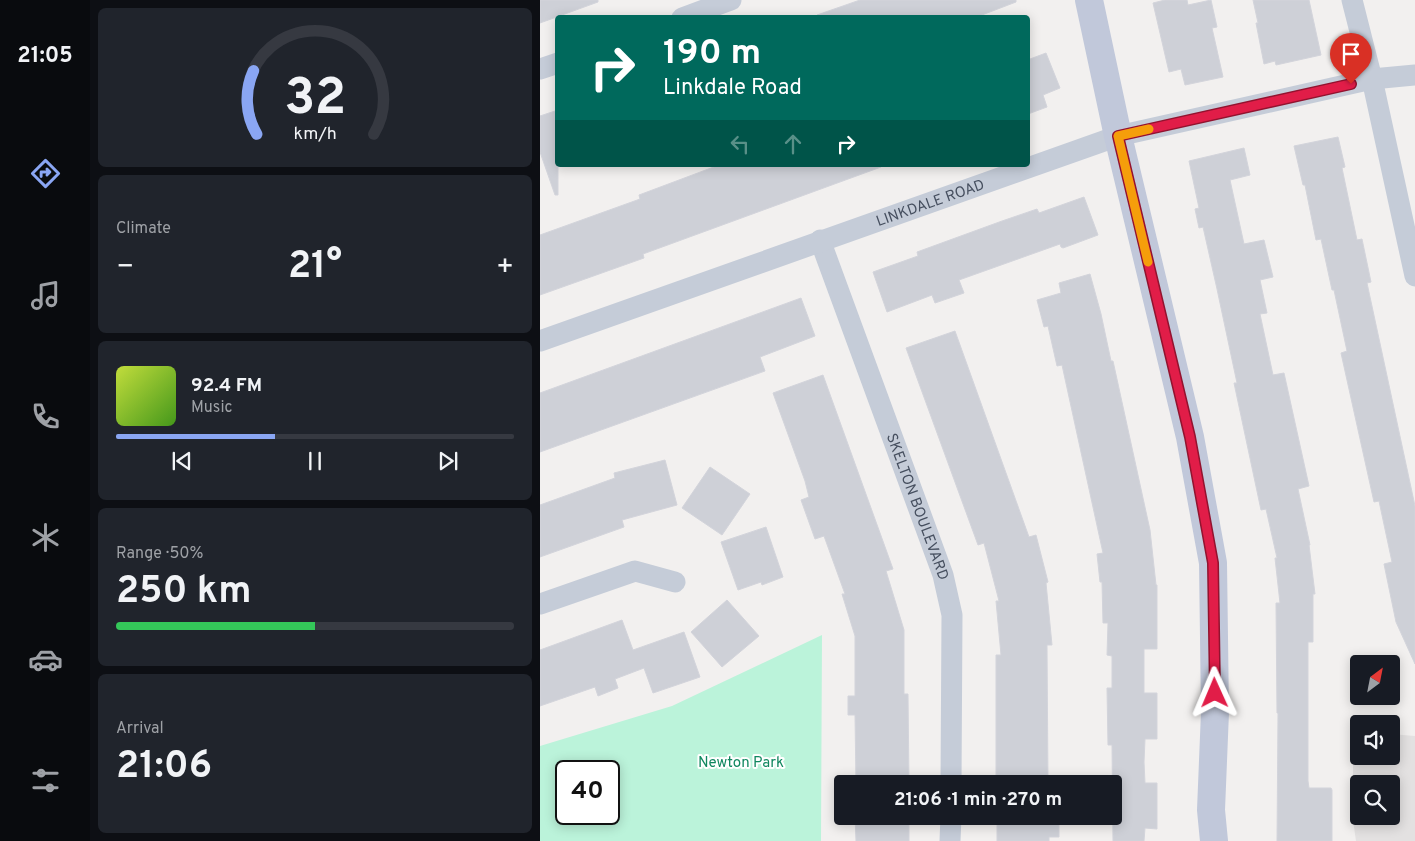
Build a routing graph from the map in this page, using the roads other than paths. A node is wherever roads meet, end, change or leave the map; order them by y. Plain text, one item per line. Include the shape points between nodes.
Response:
1 (731, 0) edge
2 (1089, 0) edge
3 (1352, 0) edge
4 (690, 15) edge
5 (555, 64) edge
6 (540, 69) edge
7 (1415, 75) edge
8 (1372, 79) junction
9 (1118, 136) junction
10 (1029, 167) edge
11 (1030, 167) edge
12 (820, 240) junction
13 (1415, 276) edge
14 (540, 341) edge
15 (675, 582) dead end
16 (540, 604) edge
17 (951, 775) edge
18 (950, 825) edge
19 (950, 841) edge
20 (1214, 841) edge

1 - 4 street
2 - 9 street
3 - 8 street
5 - 6 street
7 - 8 street, LINKDALE ROAD
8 - 9 street, LINKDALE ROAD
8 - 13 street
9 - 11 street, LINKDALE ROAD
9 - 20 street via 1190,437 1213,563 1215,712 1211,810
10 - 12 street, LINKDALE ROAD
12 - 14 street, LINKDALE ROAD
12 - 17 street, SKELTON BOULEVARD via 943,575 952,616
15 - 16 street via 634,571
18 - 19 street

